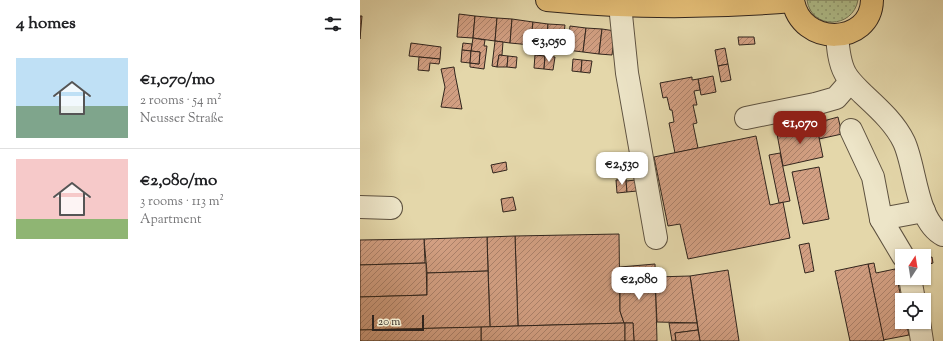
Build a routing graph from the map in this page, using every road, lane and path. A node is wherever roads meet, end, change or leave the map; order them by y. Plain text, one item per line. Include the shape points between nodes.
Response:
1 (547, 0) edge
2 (872, 0) edge
3 (793, 1) edge
4 (620, 5) junction
5 (837, 35) junction
6 (850, 82) junction
7 (746, 118) dead end
8 (851, 130) dead end
9 (360, 207) edge
10 (391, 208) dead end
11 (924, 211) junction
12 (881, 219) junction
13 (943, 235) edge
14 (656, 238) dead end
15 (899, 249) edge
16 (920, 329) edge
17 (922, 341) edge

1 - 4 main road
2 - 5 main road via 868,15 860,25 850,32
3 - 4 main road via 718,6
3 - 5 main road via 799,17 806,26 816,32
4 - 14 street via 627,73
5 - 6 street via 841,65
6 - 7 street via 836,98
6 - 11 street via 888,119 903,141
8 - 12 street via 874,176
9 - 10 street
11 - 12 street
11 - 13 street via 931,226
12 - 15 street
16 - 17 street

